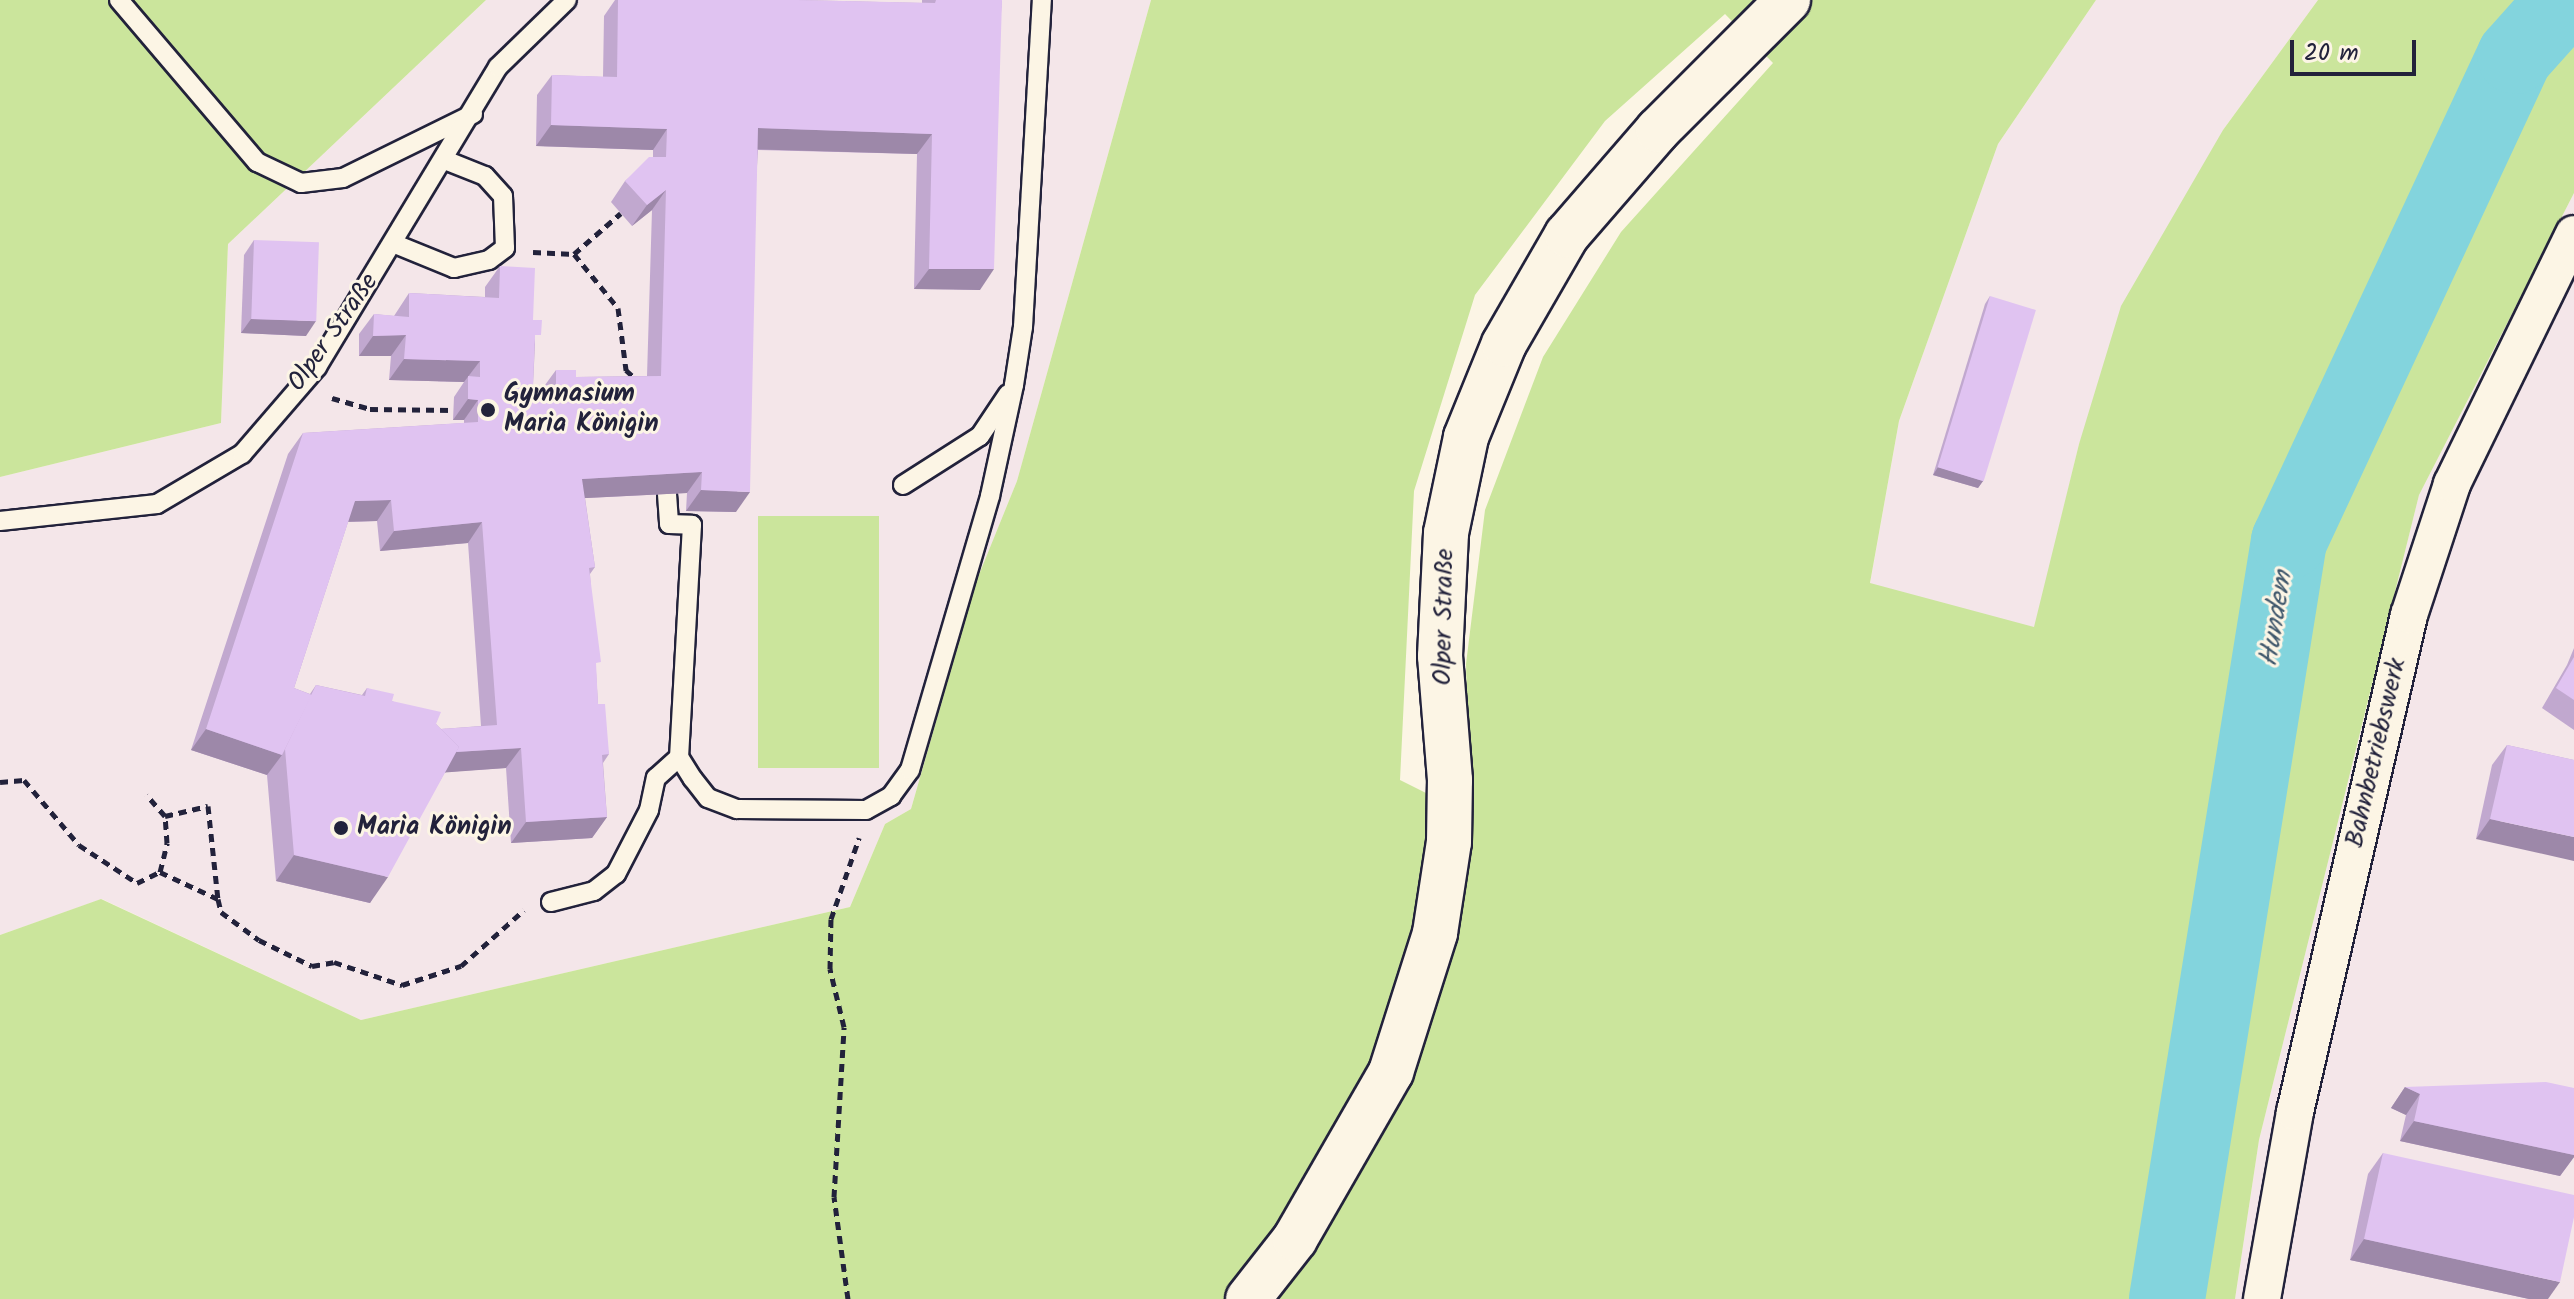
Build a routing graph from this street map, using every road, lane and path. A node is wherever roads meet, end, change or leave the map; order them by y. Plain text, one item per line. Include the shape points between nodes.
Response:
1 (119, 0) edge
2 (567, 0) edge
3 (1042, 0) edge
4 (1788, 0) edge
5 (473, 114) junction
6 (445, 160) junction
7 (621, 213) dead end
8 (2574, 234) edge
9 (395, 244) junction
10 (533, 252) dead end
11 (574, 254) junction
12 (1014, 385) junction
13 (298, 388) junction
14 (647, 389) edge
15 (453, 410) dead end
16 (903, 485) dead end
17 (667, 494) edge
18 (0, 521) edge
19 (679, 757) junction
20 (0, 782) edge
21 (147, 795) dead end
22 (866, 810) junction
23 (165, 816) junction
24 (160, 872) junction
25 (218, 899) junction
26 (551, 902) joint
27 (848, 1299) edge
28 (1248, 1299) edge
29 (2262, 1299) edge

1 - 5 lane via 257,162 301,183 343,178
2 - 5 lane, Olper Straße via 498,67
3 - 12 lane via 1023,327
4 - 28 main road, Olper Straße via 1658,130 1567,235 1504,344 1466,437 1446,533 1440,656 1449,842 1435,933 1391,1072 1295,1239
5 - 6 lane, Olper Straße
6 - 9 lane, Olper Straße
6 - 9 lane via 485,176 503,196 505,248 489,260 454,268
7 - 11 path
8 - 29 street, Bahnbetriebswerk via 2452,484 2409,615 2295,1112
9 - 13 lane, Olper Straße
10 - 11 path
11 - 14 path via 618,308 626,370
12 - 16 lane via 980,436
12 - 22 lane via 990,496 910,770 891,796
13 - 15 path via 370,409
13 - 18 lane, Olper Straße via 242,454 157,504
17 - 19 lane via 669,524 692,525
19 - 22 lane via 708,798 737,809
19 - 26 lane via 656,778 649,810 616,874 594,891
20 - 24 path via 24,780 79,845 137,883
21 - 23 path
22 - 27 path via 831,919 830,969 844,1027 834,1197
23 - 24 path via 167,843
23 - 25 path via 208,806
24 - 25 path
25 - 26 path via 221,912 259,940 312,966 334,962 402,985 461,966 522,910

